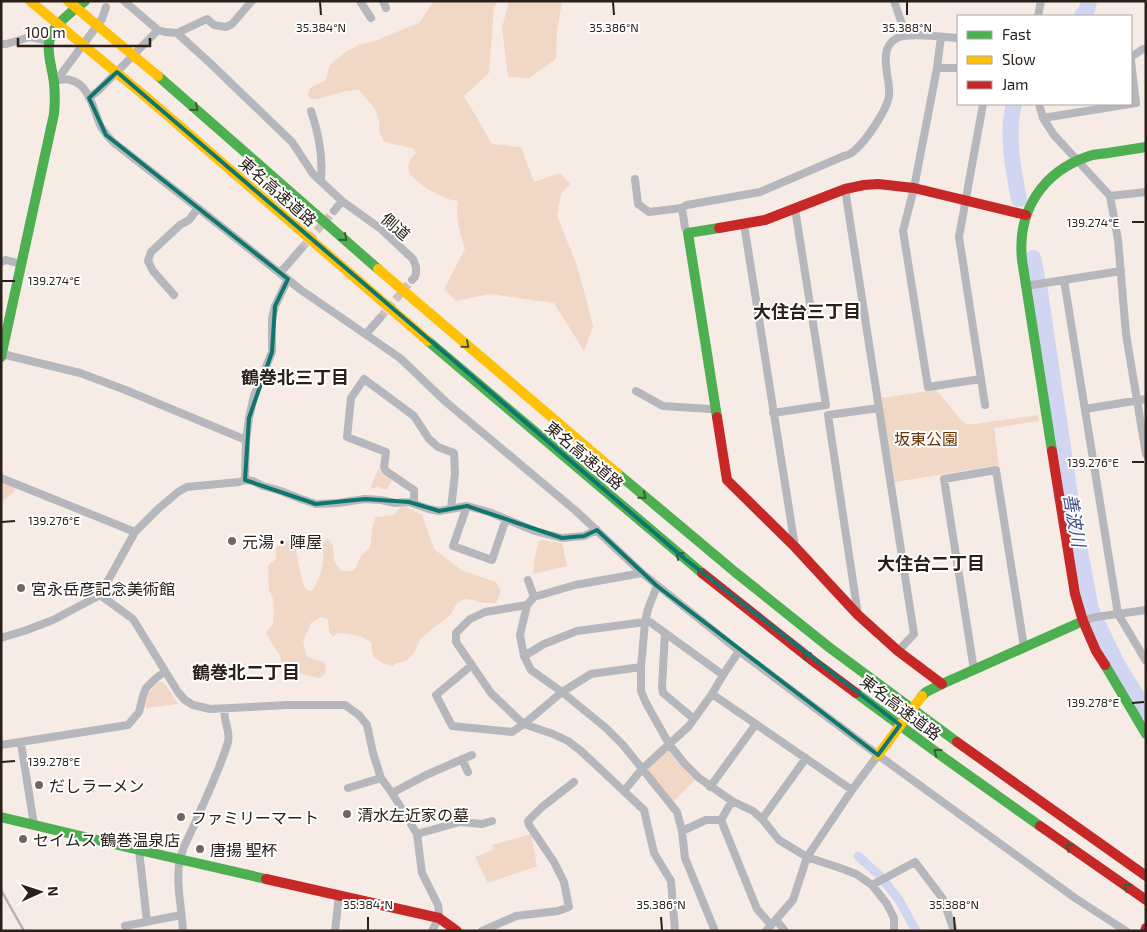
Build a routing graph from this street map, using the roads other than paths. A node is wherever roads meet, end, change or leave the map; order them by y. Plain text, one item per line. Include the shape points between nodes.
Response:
1 (30, 1) edge
2 (68, 1) edge
3 (85, 1) edge
4 (124, 1) edge
5 (252, 1) edge
6 (360, 1) edge
7 (894, 1) edge
8 (1041, 1) edge
9 (106, 6) dead end
10 (1038, 15) edge
11 (371, 18) dead end
12 (158, 30) junction
13 (177, 34) junction
14 (906, 35) junction
15 (941, 37) junction
16 (957, 38) edge
17 (49, 41) junction
18 (1, 44) edge
19 (1146, 49) edge
20 (1132, 56) edge
21 (937, 68) junction
22 (957, 68) edge
23 (1132, 69) edge
24 (58, 77) junction
25 (89, 98) junction
26 (1132, 104) edge
27 (983, 105) edge
28 (1038, 105) edge
29 (1124, 105) edge
30 (311, 111) dead end
31 (1043, 118) junction
32 (1146, 147) edge
33 (1078, 161) junction
34 (635, 179) dead end
35 (321, 180) junction
36 (914, 188) junction
37 (845, 189) junction
38 (1146, 192) edge
39 (1110, 196) junction
40 (966, 200) junction
41 (342, 201) junction
42 (198, 208) junction
43 (682, 208) junction
44 (795, 209) junction
45 (334, 211) tunnel mouth
46 (1026, 215) junction
47 (744, 224) junction
48 (688, 233) junction
49 (300, 249) tunnel mouth
50 (1, 262) edge
51 (21, 264) junction
52 (1121, 271) junction
53 (280, 272) junction
54 (288, 279) junction
55 (412, 280) tunnel mouth
56 (1064, 280) junction
57 (1026, 286) junction
58 (174, 295) dead end
59 (380, 318) tunnel mouth
60 (366, 334) junction
61 (2, 355) edge
62 (981, 379) junction
63 (636, 391) dead end
64 (1142, 400) edge
65 (985, 405) dead end
66 (879, 408) junction
67 (716, 409) junction
68 (1085, 410) junction
69 (773, 413) junction
70 (246, 440) junction
71 (1146, 454) edge
72 (1, 478) edge
73 (245, 480) junction
74 (414, 503) junction
75 (467, 506) junction
76 (451, 509) junction
77 (506, 519) junction
78 (597, 530) junction
79 (135, 532) junction
80 (795, 547) junction
81 (642, 573) junction
82 (528, 580) dead end
83 (657, 586) junction
84 (100, 595) junction
85 (534, 597) junction
86 (527, 605) junction
87 (1146, 610) edge
88 (1118, 614) junction
89 (858, 615) junction
90 (1083, 621) junction
91 (645, 622) junction
92 (665, 634) junction
93 (1, 638) edge
94 (1024, 647) junction
95 (740, 651) junction
96 (898, 651) junction
97 (524, 656) junction
98 (1146, 661) edge
99 (472, 665) junction
100 (641, 667) junction
101 (974, 670) junction
102 (165, 671) junction
103 (722, 675) junction
104 (942, 684) junction
105 (562, 692) junction
106 (712, 694) junction
107 (225, 709) junction
108 (694, 719) junction
109 (524, 724) junction
110 (756, 724) junction
111 (1146, 734) edge
112 (21, 743) junction
113 (669, 744) junction
114 (1, 746) edge
115 (472, 755) dead end
116 (878, 755) junction
117 (462, 758) junction
118 (806, 758) junction
119 (642, 769) junction
120 (468, 772) dead end
121 (381, 778) junction
122 (574, 782) dead end
123 (710, 787) junction
124 (348, 788) dead end
125 (852, 790) junction
126 (624, 791) junction
127 (392, 793) junction
128 (732, 801) junction
129 (1, 817) edge
130 (762, 819) junction
131 (721, 820) junction
132 (492, 821) dead end
133 (34, 825) junction
134 (682, 831) junction
135 (417, 834) junction
136 (139, 850) junction
137 (807, 857) junction
138 (180, 859) junction
139 (1146, 876) edge
140 (872, 885) junction
141 (339, 895) junction
142 (1146, 900) edge
143 (181, 915) junction
144 (439, 918) junction
145 (147, 922) junction
146 (771, 925) edge
147 (125, 926) dead end
148 (183, 931) edge
149 (335, 931) edge
150 (432, 931) edge
151 (457, 931) edge
152 (482, 931) edge
153 (675, 931) edge
154 (715, 931) edge
155 (786, 931) edge
156 (894, 931) edge
157 (954, 931) edge
158 (1126, 931) edge

142 -> 1 main road, 東名高速道路, bridge via 942,757 685,559
2 -> 139 main road, 東名高速道路, bridge via 698,542 823,642 957,742
3 - 17 main road via 56,28
4 - 12 street
5 - 13 street via 226,28 207,19
6 - 11 street
7 - 14 street
8 - 10 street
9 - 24 street via 102,19
12 - 13 street
12 - 25 street
13 - 35 street, 側道 via 292,142 313,174
14 - 15 street
14 - 43 street via 896,38 887,48 887,104 881,117 854,151 760,192
15 - 16 street
15 - 21 street
17 - 18 street via 30,37
17 - 24 main road via 48,58
19 - 20 street
21 - 22 street
21 - 36 street
23 - 26 street via 1136,103
24 - 25 street via 79,84
24 - 51 main road via 54,114
25 - 42 street via 106,135
27 - 40 street
28 - 31 street
29 - 31 street
30 - 35 street via 320,145
31 - 33 street
32 - 33 main road
33 - 39 street
33 - 46 main road via 1048,180
34 - 43 street via 638,204 649,212
35 - 41 street, 側道
36 - 37 main road via 878,184
36 - 40 main road
36 - 62 street via 903,231 928,387
37 - 44 main road
37 - 66 street
38 - 39 street
39 - 52 street
40 - 46 main road
40 - 62 street via 959,237
41 - 45 street
41 - 55 street, 側道 via 381,229 412,259 416,267
42 - 53 street
42 - 58 street via 189,220 151,252 148,261
43 - 48 street
44 - 47 main road
44 - 69 street via 826,405
46 - 57 main road via 1021,246
47 - 48 main road
47 - 69 street
48 - 67 main road
49 - 53 street
50 - 51 street
51 - 61 main road
52 - 56 street
52 - 64 street via 1126,334
53 - 54 street
54 - 60 street
54 - 70 street via 275,306 272,352 254,396
56 - 57 street
56 - 68 street
57 - 90 main road via 1075,594
59 - 60 street
60 - 78 street via 400,358 446,402
61 - 70 street via 80,373
62 - 65 street
63 - 67 street via 663,406
64 - 68 street
64 - 71 street
66 - 89 street via 828,415
66 - 96 street via 914,634
67 - 80 main road via 727,480
68 - 88 street
69 - 80 street
70 - 73 street
72 - 79 street
73 - 74 street via 316,504 365,499
73 - 79 street via 187,487
74 - 76 street via 439,511
74 - 76 street via 414,490 386,471 386,452 347,437 351,398 364,379 414,416 438,447 454,453
75 - 76 street
75 - 77 street
75 - 77 street via 453,546 492,560
77 - 78 street via 534,535 562,538 584,536
78 - 81 street
79 - 84 street
80 - 89 main road
81 - 83 street
81 - 85 street via 575,585
82 - 85 street
83 - 91 street
83 - 95 street
84 - 93 street via 53,620
84 - 102 street via 133,619
85 - 86 street
86 - 97 street via 520,635
86 - 99 street via 485,612 470,619 456,633 456,642
87 - 88 street
88 - 90 street
88 - 98 street
89 - 96 main road
90 - 94 main road
90 - 111 main road via 1096,651
91 - 92 street via 650,622
91 - 97 street via 577,631
91 - 100 street
92 - 103 street
92 - 108 street via 663,693
94 - 101 main road
94 - 101 street via 996,470 944,479
95 - 103 street
95 - 116 street
96 - 104 main road
97 - 105 street via 531,670
99 - 109 street via 491,693
99 - 109 street via 436,695 452,726 512,732
100 - 105 street via 591,674
100 - 113 street via 641,690
101 - 104 main road
102 - 107 street via 186,700 210,710
102 - 112 street via 146,688 140,712 128,725
103 - 106 street
104 - 116 main road, bridge via 922,696
105 - 109 street
105 - 119 street via 606,728
106 - 108 street
106 - 110 street
107 - 121 street via 345,706 367,725
107 - 138 street via 223,714 229,740
108 - 113 street
109 - 126 street via 568,741
110 - 118 street
110 - 123 street
112 - 114 street
112 - 133 street
113 - 119 street
113 - 123 street
115 - 117 street
116 - 125 street
116 - 158 street via 1075,898
117 - 120 street
117 - 127 street
118 - 125 street
118 - 130 street
119 - 126 street
119 - 134 street via 677,812
121 - 124 street
121 - 127 street
122 - 152 street via 528,821 564,882 569,907 558,912 516,916
123 - 128 street
125 - 137 street
126 - 153 street via 644,810 654,853 670,881
127 - 135 street
128 - 130 street
128 - 131 street
129 - 133 main road
130 - 137 street via 779,840
131 - 134 street via 706,820
131 - 146 street via 757,909
132 - 135 street via 482,824 460,822
133 - 136 main road
134 - 154 street via 685,858
135 - 144 street via 419,861 438,905
136 - 138 main road
136 - 145 street
137 - 140 street via 856,874
137 - 146 street via 793,900
138 - 141 main road
138 - 143 street
140 - 156 street via 894,918
140 - 157 street via 915,862 943,899
141 - 144 main road
141 - 149 street
143 - 145 street
143 - 148 street
144 - 150 street
144 - 151 main road
145 - 147 street
146 - 155 street

